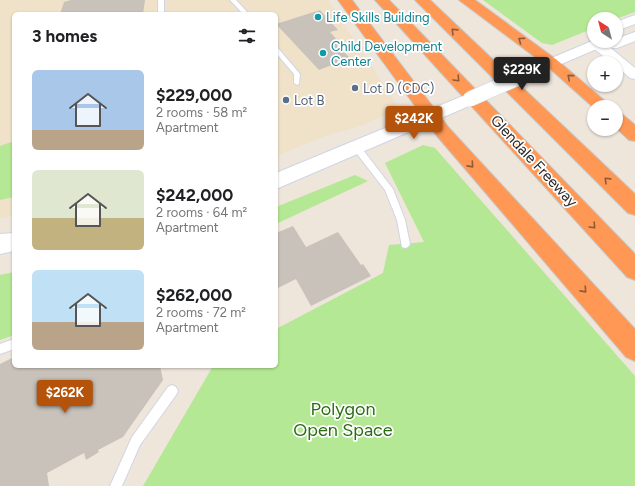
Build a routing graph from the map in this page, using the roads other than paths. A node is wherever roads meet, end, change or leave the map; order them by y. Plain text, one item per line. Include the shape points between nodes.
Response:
1 (161, 0) edge
2 (233, 0) edge
3 (345, 0) edge
4 (382, 0) edge
5 (422, 0) edge
6 (466, 0) edge
7 (160, 12) edge
8 (244, 12) edge
9 (635, 19) edge
10 (623, 24) edge
11 (635, 36) edge
12 (623, 41) edge
13 (587, 47) edge
14 (605, 48) edge
15 (278, 51) edge
16 (545, 66) junction
17 (635, 75) edge
18 (297, 83) dead end
19 (594, 100) edge
20 (438, 113) junction
21 (623, 124) edge
22 (635, 135) edge
23 (357, 148) junction
24 (278, 181) edge
25 (635, 208) edge
26 (12, 242) edge
27 (0, 244) edge
28 (405, 244) dead end
29 (635, 270) edge
30 (12, 345) edge
31 (635, 348) edge
32 (0, 349) edge
33 (172, 391) dead end
34 (116, 486) edge

1 - 7 lane
2 - 8 lane
3 - 20 highway
4 -> 29 highway, Glendale Freeway
25 -> 5 highway
16 -> 6 highway
9 - 10 main road
11 - 12 main road
13 - 16 main road
14 - 17 street
15 - 18 lane via 297,74
19 -> 16 highway
16 - 20 main road, bridge
20 - 23 main road
20 -> 31 highway via 472,167
21 - 22 highway
23 - 24 main road
23 - 28 lane via 389,189 401,220
26 - 27 main road
30 - 32 lane
33 - 34 lane via 136,441

